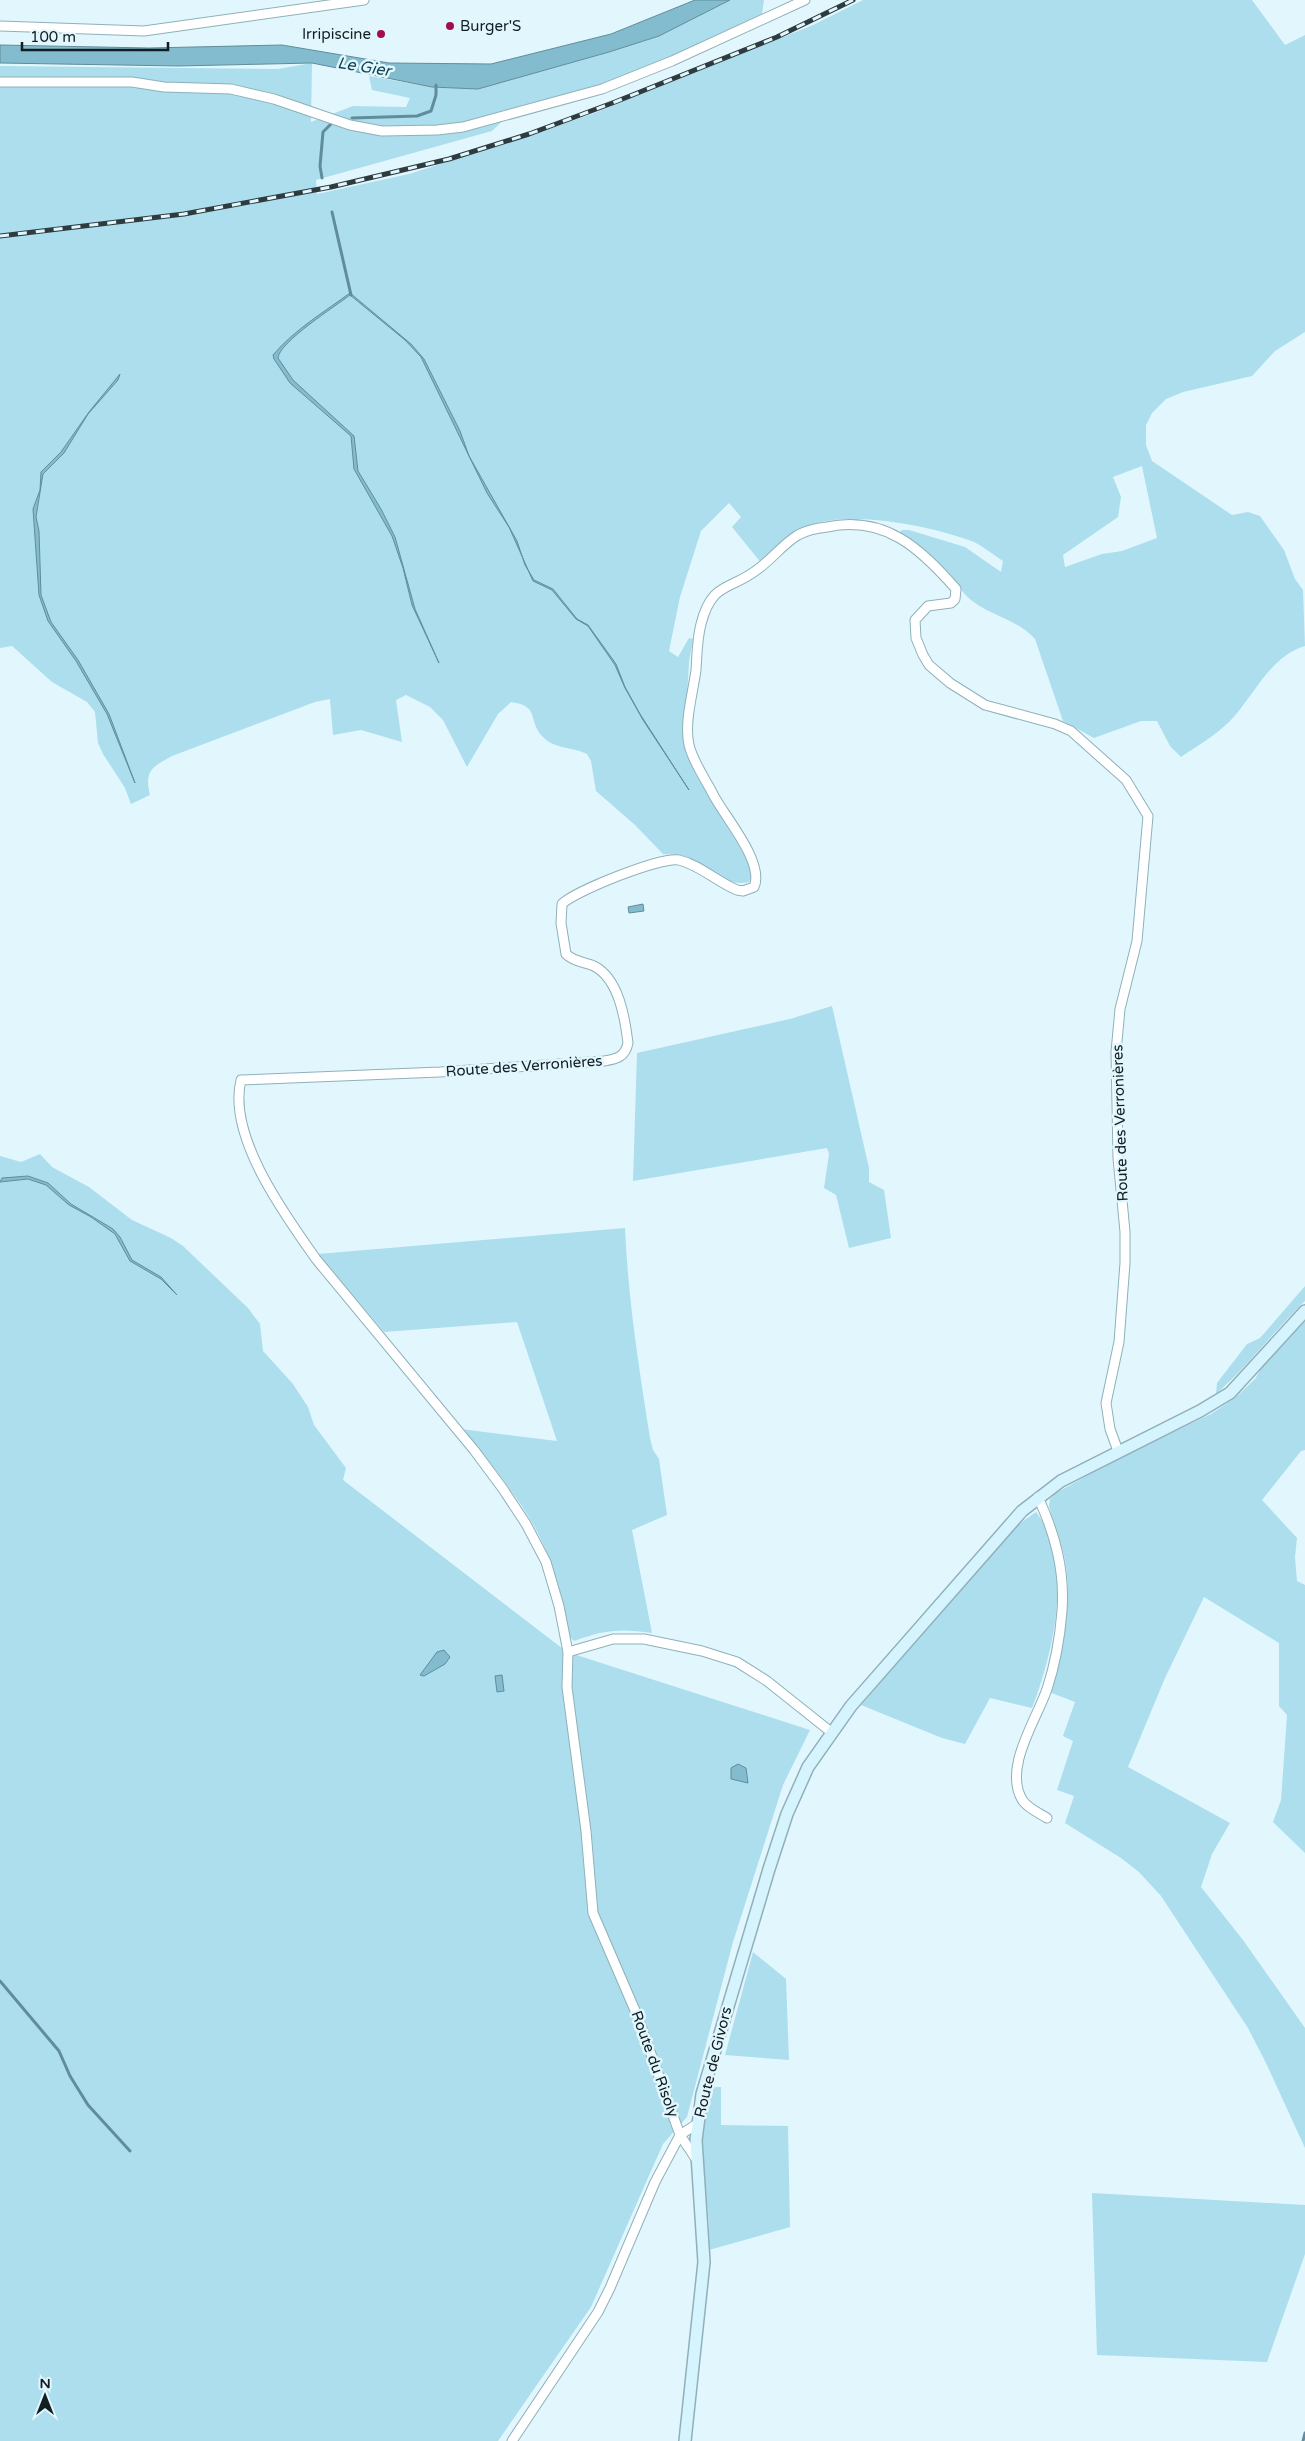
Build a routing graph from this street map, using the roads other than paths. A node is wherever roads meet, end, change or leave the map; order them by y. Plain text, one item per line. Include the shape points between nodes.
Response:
1 (364, 0) edge
2 (804, 0) edge
3 (0, 26) edge
4 (0, 82) edge
5 (1305, 1311) edge
6 (1118, 1451) junction
7 (1038, 1497) junction
8 (568, 1652) junction
9 (831, 1732) junction
10 (1048, 1818) dead end
11 (697, 2124) junction
12 (680, 2135) junction
13 (696, 2159) junction
14 (512, 2441) edge
15 (685, 2441) edge

1 - 3 street via 144,31
2 - 4 street via 602,89 455,128 382,131 350,125 231,89 164,87 132,82
5 - 6 street, Route de Givors via 1239,1385 1218,1401
6 - 7 street, Route de Givors
6 - 8 street, Route des Verronières via 1106,1404 1119,1342 1124,1263 1116,1052 1120,1009 1137,941 1148,816 1126,780 1071,731 985,705 929,665 916,638 915,620 928,606 952,603 956,589 924,556 893,534 869,525 841,524 813,529 790,541 757,570 718,591 701,625 689,720 690,747 715,799 752,860 757,877 754,886 737,890 682,861 671,859 614,878 562,904 566,954 595,967 615,990 628,1043 622,1055 604,1061 470,1070 242,1080 239,1090 241,1118 252,1153 304,1241 474,1450 526,1524 546,1562
7 - 9 street, Route de Givors via 981,1556
7 - 10 street via 1060,1559 1062,1611 1048,1688 1018,1759 1018,1787 1026,1805
8 - 9 street via 614,1639 644,1639 702,1650 737,1662 767,1681
8 - 12 street, Route du Risoly via 567,1687 593,1913 637,2015
9 - 11 street, Route de Givors via 808,1767 787,1814 720,2028
11 - 12 street
11 - 13 street, Route de Givors
12 - 13 street
12 - 14 street, Route du Risoly via 655,2182 598,2312
13 - 15 street, Route de Givors via 704,2226 704,2262

